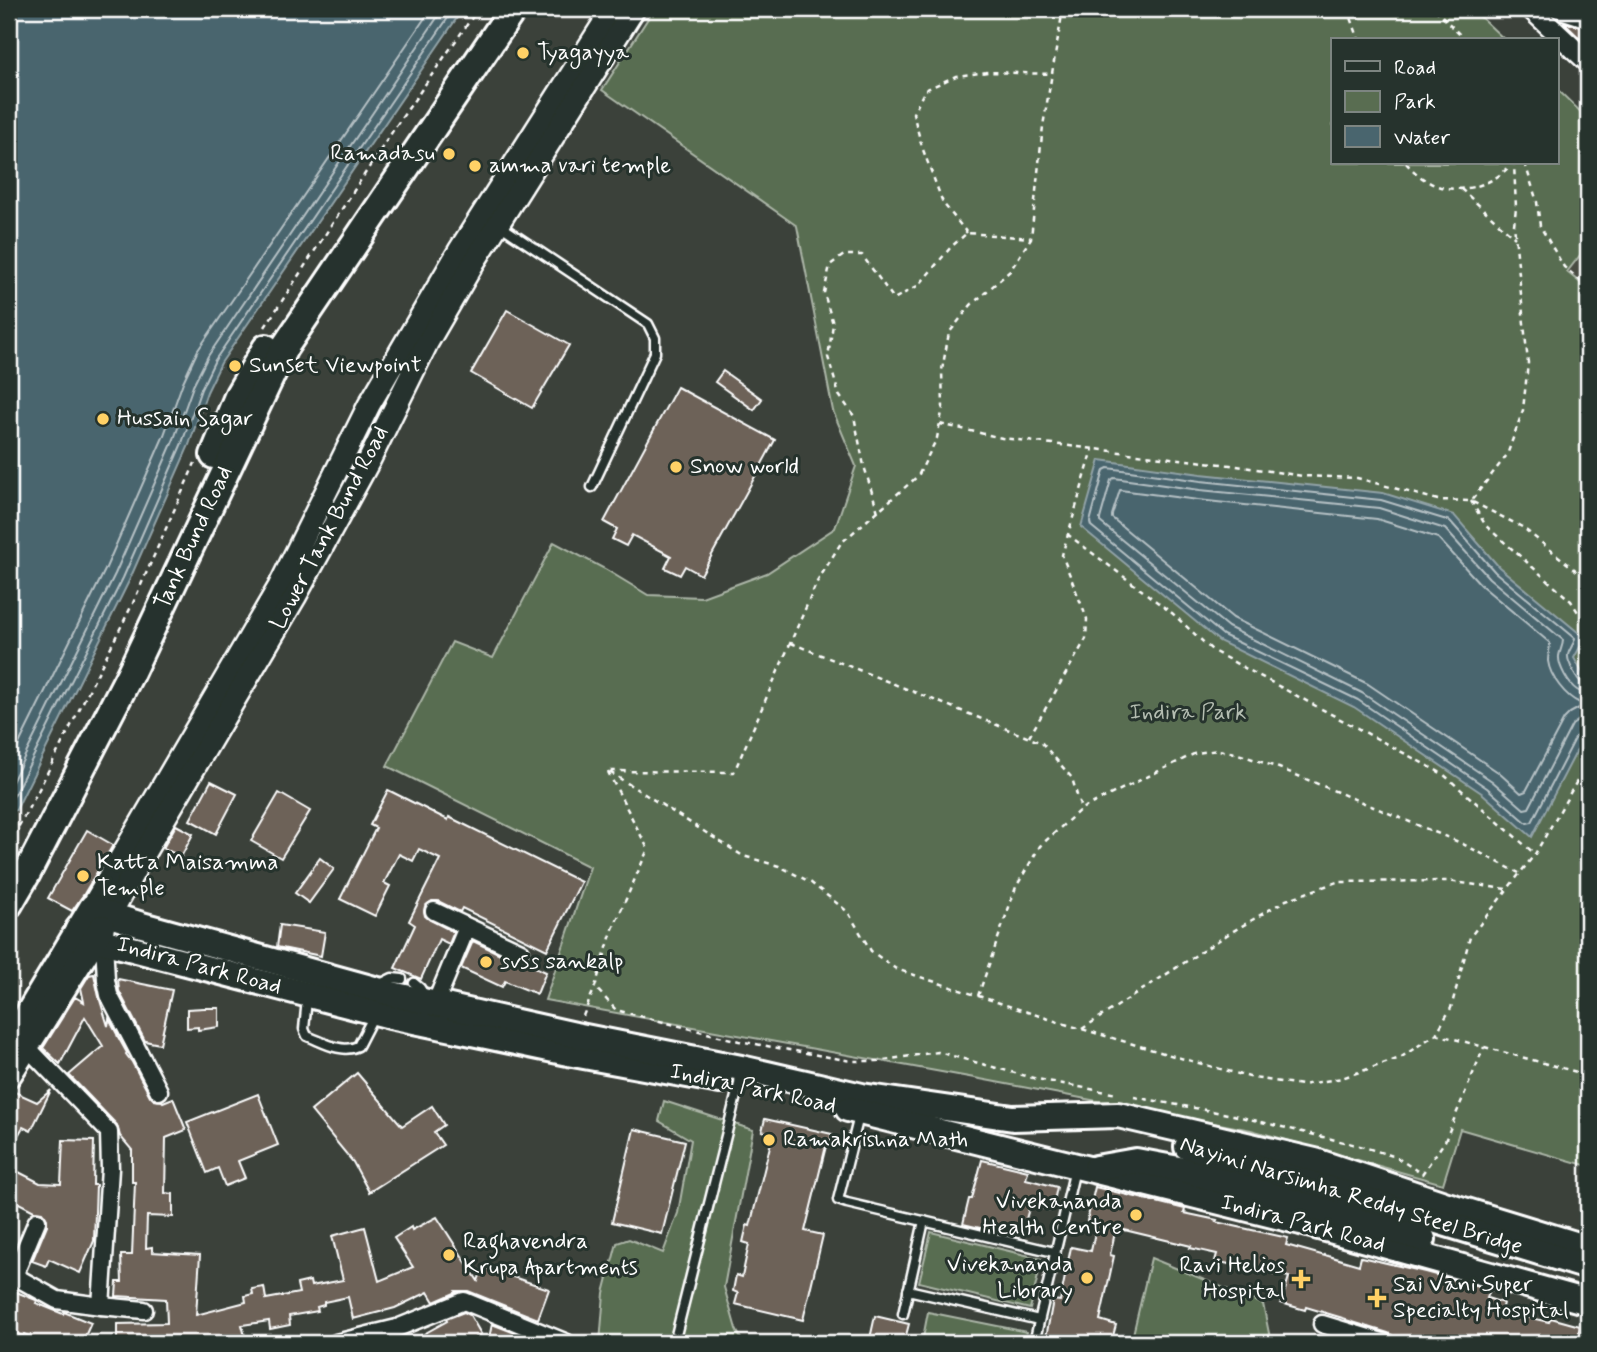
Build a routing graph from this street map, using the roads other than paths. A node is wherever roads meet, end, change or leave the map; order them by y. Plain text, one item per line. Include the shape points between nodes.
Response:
1 (496, 9) edge
2 (513, 9) edge
3 (613, 9) edge
4 (634, 9) edge
5 (1516, 9) edge
6 (1531, 9) edge
7 (1558, 9) edge
8 (1588, 19) edge
9 (1547, 38) edge
10 (1558, 49) edge
11 (1588, 62) edge
12 (1588, 79) edge
13 (498, 224) junction
14 (592, 487) dead end
15 (9, 871) edge
16 (9, 904) edge
17 (101, 911) junction
18 (433, 911) dead end
19 (467, 927) junction
20 (92, 936) junction
21 (521, 952) dead end
22 (402, 979) dead end
23 (308, 995) junction
24 (425, 996) junction
25 (375, 1000) junction
26 (17, 1046) edge
27 (9, 1074) edge
28 (740, 1076) junction
29 (159, 1091) dead end
30 (861, 1104) junction
31 (1118, 1115) junction
32 (1082, 1168) junction
33 (37, 1221) dead end
34 (923, 1222) junction
35 (1054, 1252) junction
36 (1586, 1252) edge
37 (12, 1274) edge
38 (1588, 1287) edge
39 (908, 1290) junction
40 (1588, 1302) edge
41 (101, 1306) junction
42 (144, 1310) dead end
43 (903, 1314) dead end
44 (1040, 1321) junction
45 (1322, 1324) dead end
46 (397, 1328) junction
47 (336, 1343) edge
48 (405, 1343) edge
49 (567, 1343) edge
50 (674, 1343) edge
51 (1034, 1343) edge
52 (1385, 1343) edge

1 - 15 highway via 306,285 239,394 116,667
2 - 16 highway, Tank Bund Road via 284,348 130,674
3 - 17 main road, Lower Tank Bund Road via 458,251 369,405 267,608
4 - 13 main road, Lower Tank Bund Road
5 - 9 street
6 - 11 street
7 - 8 street
10 - 12 street
13 - 14 lane via 648,324 655,338 655,353
13 - 17 main road, Lower Tank Bund Road via 427,343 289,607 143,855
17 - 20 main road, Lower Tank Bund Road
17 - 25 main road, Indira Park Road
18 - 19 street
19 - 21 street
19 - 24 street
20 - 23 main road, Indira Park Road
20 - 26 main road, Lower Tank Bund Road
20 - 26 main road, Lower Tank Bund Road via 24,1021
20 - 29 street via 108,995
22 - 25 lane via 384,981
23 - 25 main road, Indira Park Road
23 - 25 lane via 307,1036 338,1049 358,1046
24 - 25 main road, Indira Park Road
24 - 28 main road, Indira Park Road
25 - 28 main road, Indira Park Road via 573,1054
26 - 27 main road
26 - 41 street via 109,1132
28 - 30 main road, Indira Park Road
28 - 50 lane
30 - 31 main road, Indira Park Road via 1013,1118
30 - 32 main road, Indira Park Road
30 - 34 lane via 838,1200
31 - 36 main road, Indira Park Road via 1315,1161
31 - 36 main road, Nayini Narsimha Reddy Steel Bridge via 1149,1136 1378,1203
32 - 35 lane
32 - 38 main road, Nayini Narsimha Reddy Steel Bridge via 1136,1161 1171,1168
32 - 40 main road, Indira Park Road via 1301,1222
33 - 37 street
34 - 35 lane
34 - 39 lane
35 - 44 lane
37 - 41 street via 57,1300
39 - 43 lane
39 - 44 lane
41 - 42 street
44 - 51 lane
45 - 52 street
46 - 47 street
46 - 48 street
46 - 49 street via 464,1301

